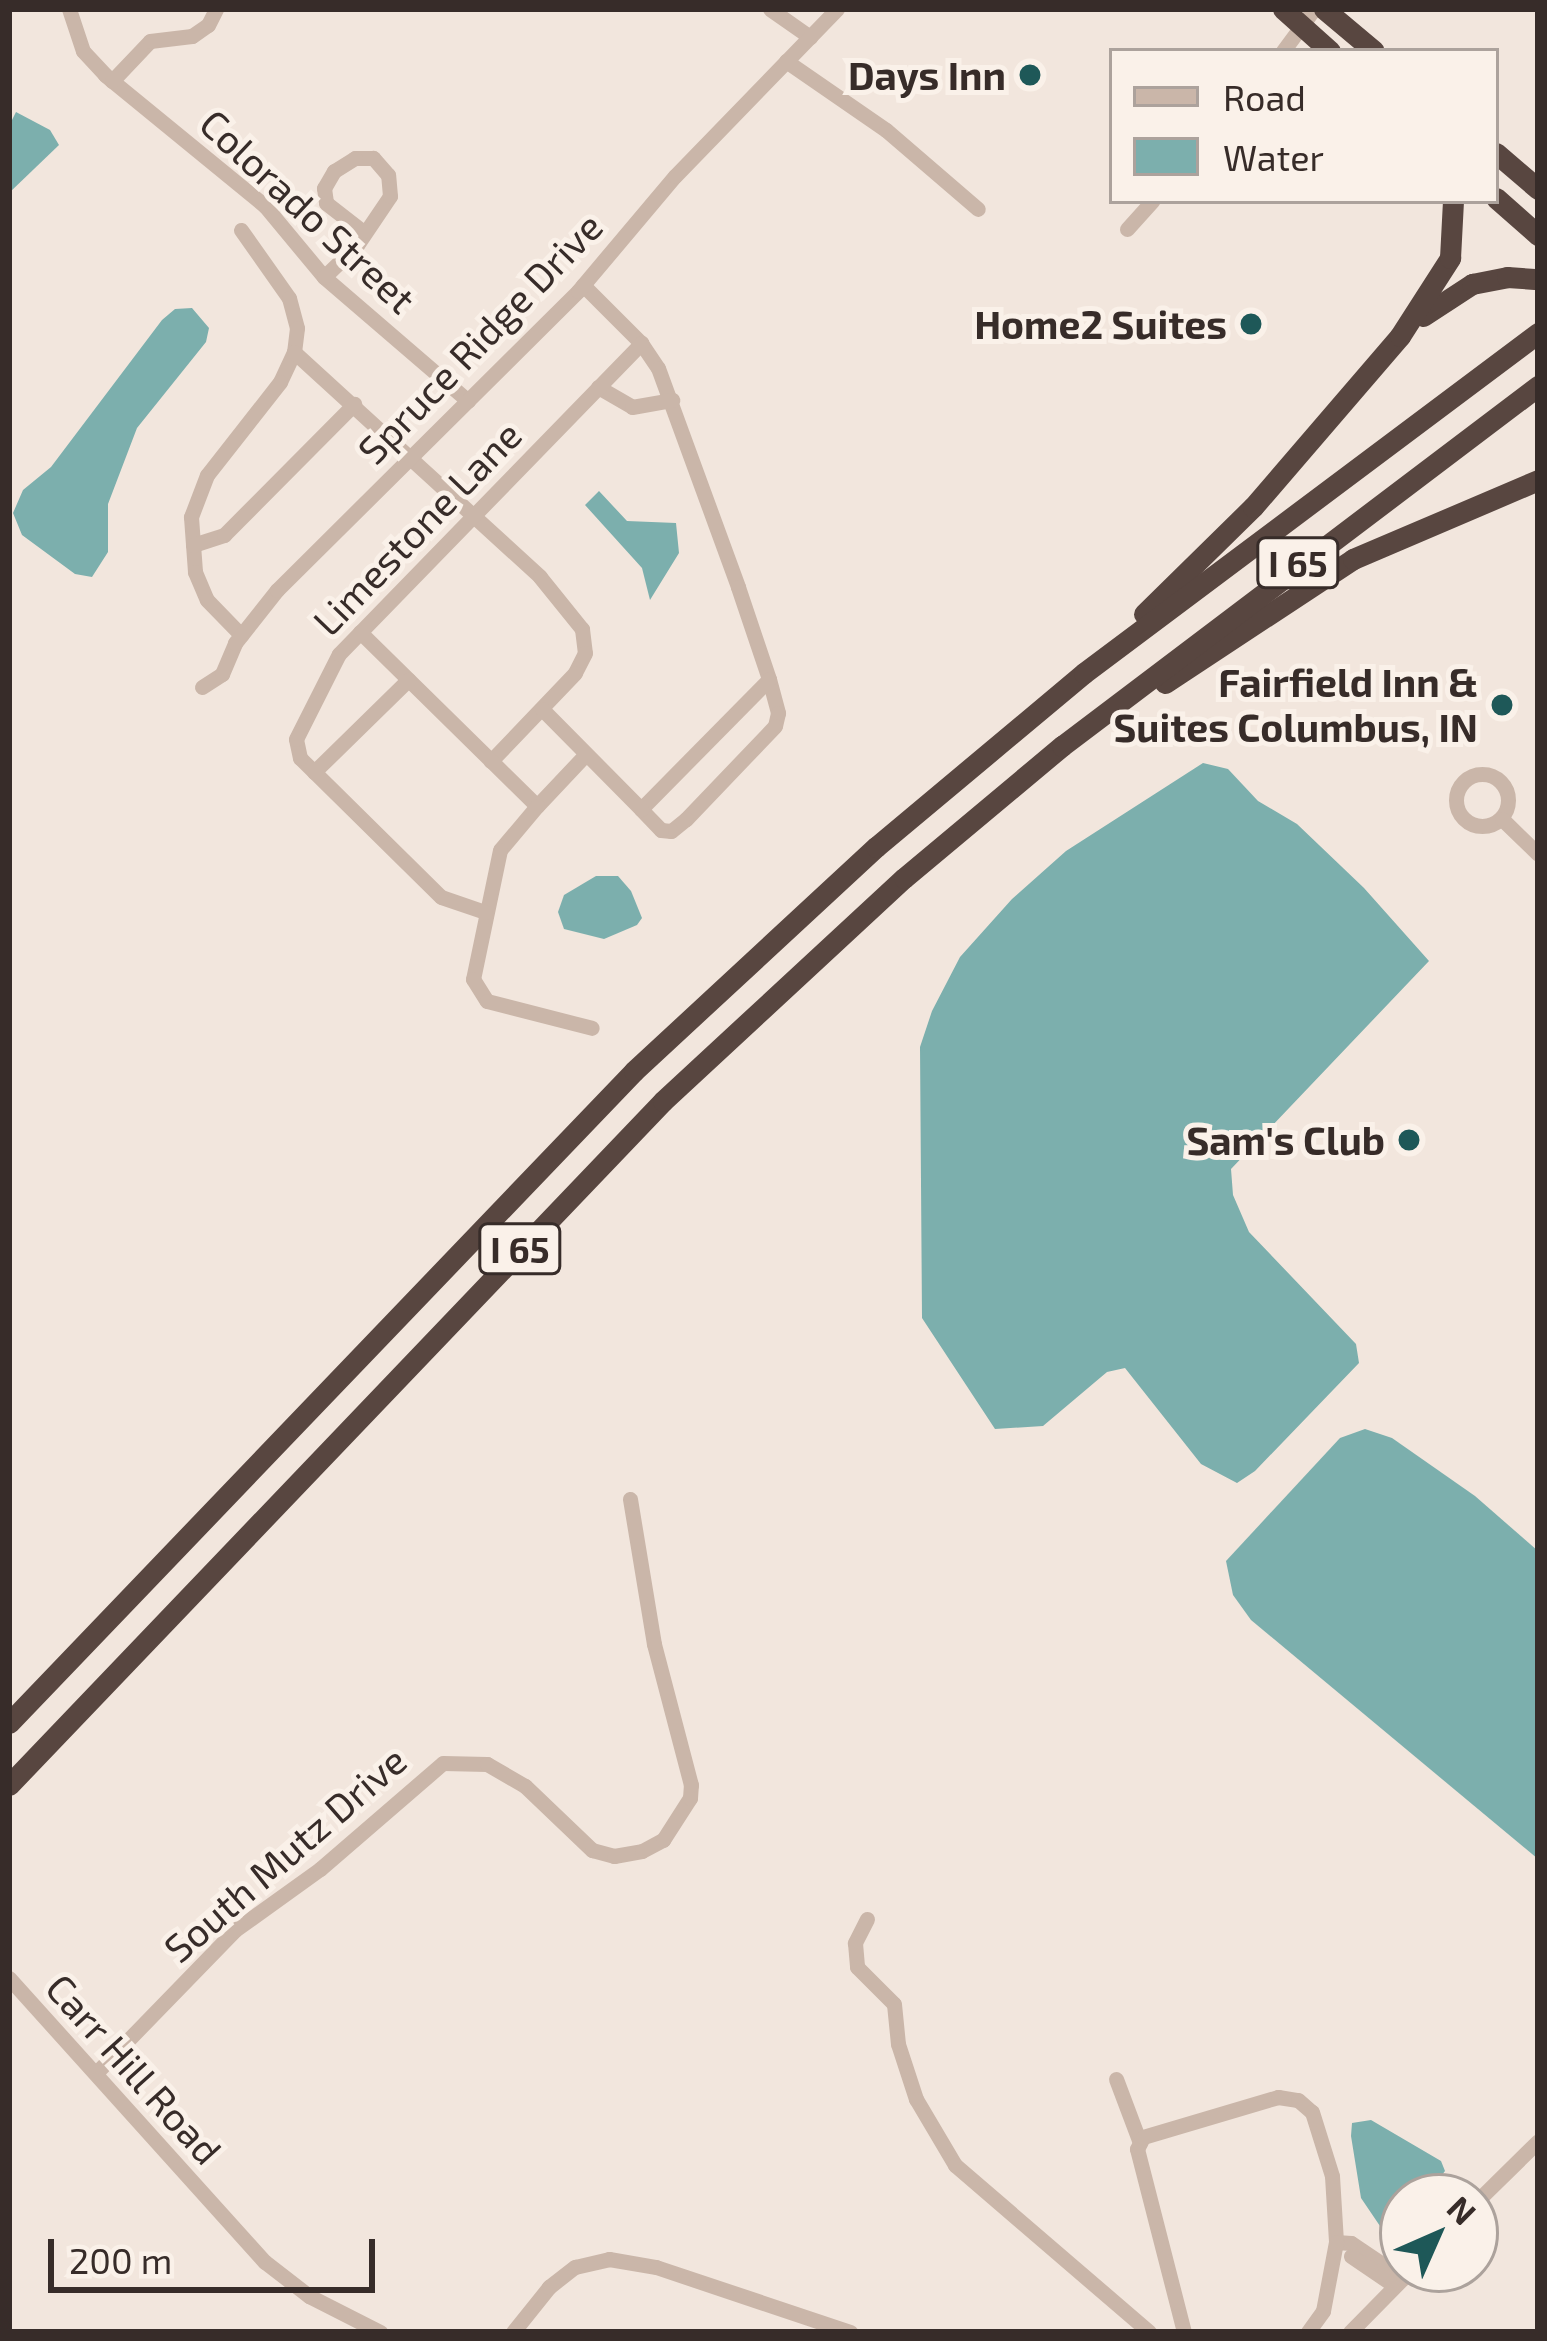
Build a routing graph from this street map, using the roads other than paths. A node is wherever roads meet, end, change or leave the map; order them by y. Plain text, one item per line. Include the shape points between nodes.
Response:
1 (69, 9) edge
2 (216, 9) edge
3 (770, 9) edge
4 (837, 9) edge
5 (1283, 9) edge
6 (1324, 9) edge
7 (1308, 17) edge
8 (810, 37) junction
9 (1285, 48) edge
10 (1328, 48) edge
11 (1371, 48) edge
12 (786, 61) junction
13 (112, 81) junction
14 (1499, 149) edge
15 (1499, 151) edge
16 (1538, 167) edge
17 (1538, 189) edge
18 (1499, 201) edge
19 (1149, 204) edge
20 (1454, 204) edge
21 (978, 209) dead end
22 (1127, 229) dead end
23 (241, 230) dead end
24 (362, 231) junction
25 (1538, 235) edge
26 (324, 277) junction
27 (1538, 279) edge
28 (584, 285) junction
29 (1538, 333) edge
30 (1400, 336) junction
31 (641, 343) junction
32 (294, 352) junction
33 (1538, 386) edge
34 (598, 387) junction
35 (672, 400) junction
36 (468, 401) junction
37 (354, 404) junction
38 (413, 456) junction
39 (1538, 480) edge
40 (473, 514) junction
41 (193, 545) junction
42 (360, 632) junction
43 (241, 635) junction
44 (1084, 674) junction
45 (769, 679) junction
46 (408, 680) junction
47 (202, 687) dead end
48 (542, 709) junction
49 (1062, 746) junction
50 (586, 754) junction
51 (490, 761) junction
52 (314, 772) junction
53 (537, 806) junction
54 (641, 809) junction
55 (1502, 818) dead end
56 (1538, 854) edge
57 (485, 912) junction
58 (592, 1028) dead end
59 (630, 1499) dead end
60 (9, 1723) edge
61 (9, 1785) edge
62 (867, 1918) dead end
63 (9, 1978) edge
64 (96, 2073) junction
65 (1116, 2079) dead end
66 (1538, 2141) edge
67 (1140, 2143) junction
68 (1499, 2179) edge
69 (1336, 2242) junction
70 (1379, 2261) edge
71 (1389, 2293) edge
72 (380, 2332) edge
73 (513, 2332) edge
74 (850, 2332) edge
75 (1149, 2332) edge
76 (1184, 2332) edge
77 (1308, 2332) edge
78 (1350, 2332) edge

1 - 13 street, Colorado Street via 83,51
2 - 13 street via 192,36 150,41
3 - 8 street
4 - 8 street, Spruce Ridge Drive
5 - 7 highway
6 - 11 highway
7 - 9 street
7 - 10 highway
8 - 12 street, Spruce Ridge Drive
12 - 21 street via 886,130
12 - 28 street, Spruce Ridge Drive
13 - 26 street, Colorado Street via 265,206
14 - 16 highway
15 - 17 highway
18 - 25 highway
19 - 22 street
20 - 30 highway via 1450,258
23 - 32 street via 289,298
24 - 24 street via 390,196 388,175 373,158 355,158 324,188 326,202
24 - 26 street
26 - 36 street, Colorado Street
27 - 30 highway via 1472,284
28 - 31 street
28 - 36 street, Spruce Ridge Drive
29 - 44 highway, I 65
30 - 44 highway via 1253,507
31 - 34 street, Limestone Lane
31 - 35 street
32 - 37 street
32 - 41 street via 207,475 190,517
33 - 49 highway, I 65
34 - 35 street via 632,407
34 - 40 street, Limestone Lane
35 - 45 street
36 - 38 street, Spruce Ridge Drive
37 - 38 street
37 - 41 street via 224,535
38 - 40 street
38 - 43 street, Spruce Ridge Drive
39 - 49 highway via 1353,559
40 - 42 street, Limestone Lane
40 - 48 street via 572,614 584,644 574,673
41 - 43 street via 207,600
42 - 46 street
42 - 52 street, Limestone Lane via 330,669 296,739
43 - 47 street, Spruce Ridge Drive via 221,674
44 - 60 highway, I 65 via 876,847 634,1071
45 - 54 street
45 - 54 street via 776,726 686,819 662,830
46 - 51 street
46 - 52 street
48 - 50 street
48 - 51 street
49 - 61 highway, I 65 via 904,878 663,1101
50 - 53 street
50 - 54 street
51 - 53 street
52 - 57 street via 441,897
53 - 57 street via 500,850
55 - 56 street
57 - 58 street via 472,968 478,993
59 - 64 street, South Mutz Drive via 654,1644 691,1785 663,1840 614,1856 592,1850 524,1786 487,1764 442,1763 235,1930
62 - 75 street via 855,1943 857,1967 894,2004 916,2099 955,2165
63 - 64 street, Carr Hill Road
64 - 72 street, Carr Hill Road via 265,2262 309,2296
65 - 67 street
66 - 68 street
67 - 69 street via 1279,2097 1298,2101 1312,2112 1326,2156
67 - 76 street
69 - 70 street
69 - 77 street via 1323,2311
71 - 78 street
73 - 74 street via 574,2267 609,2259

